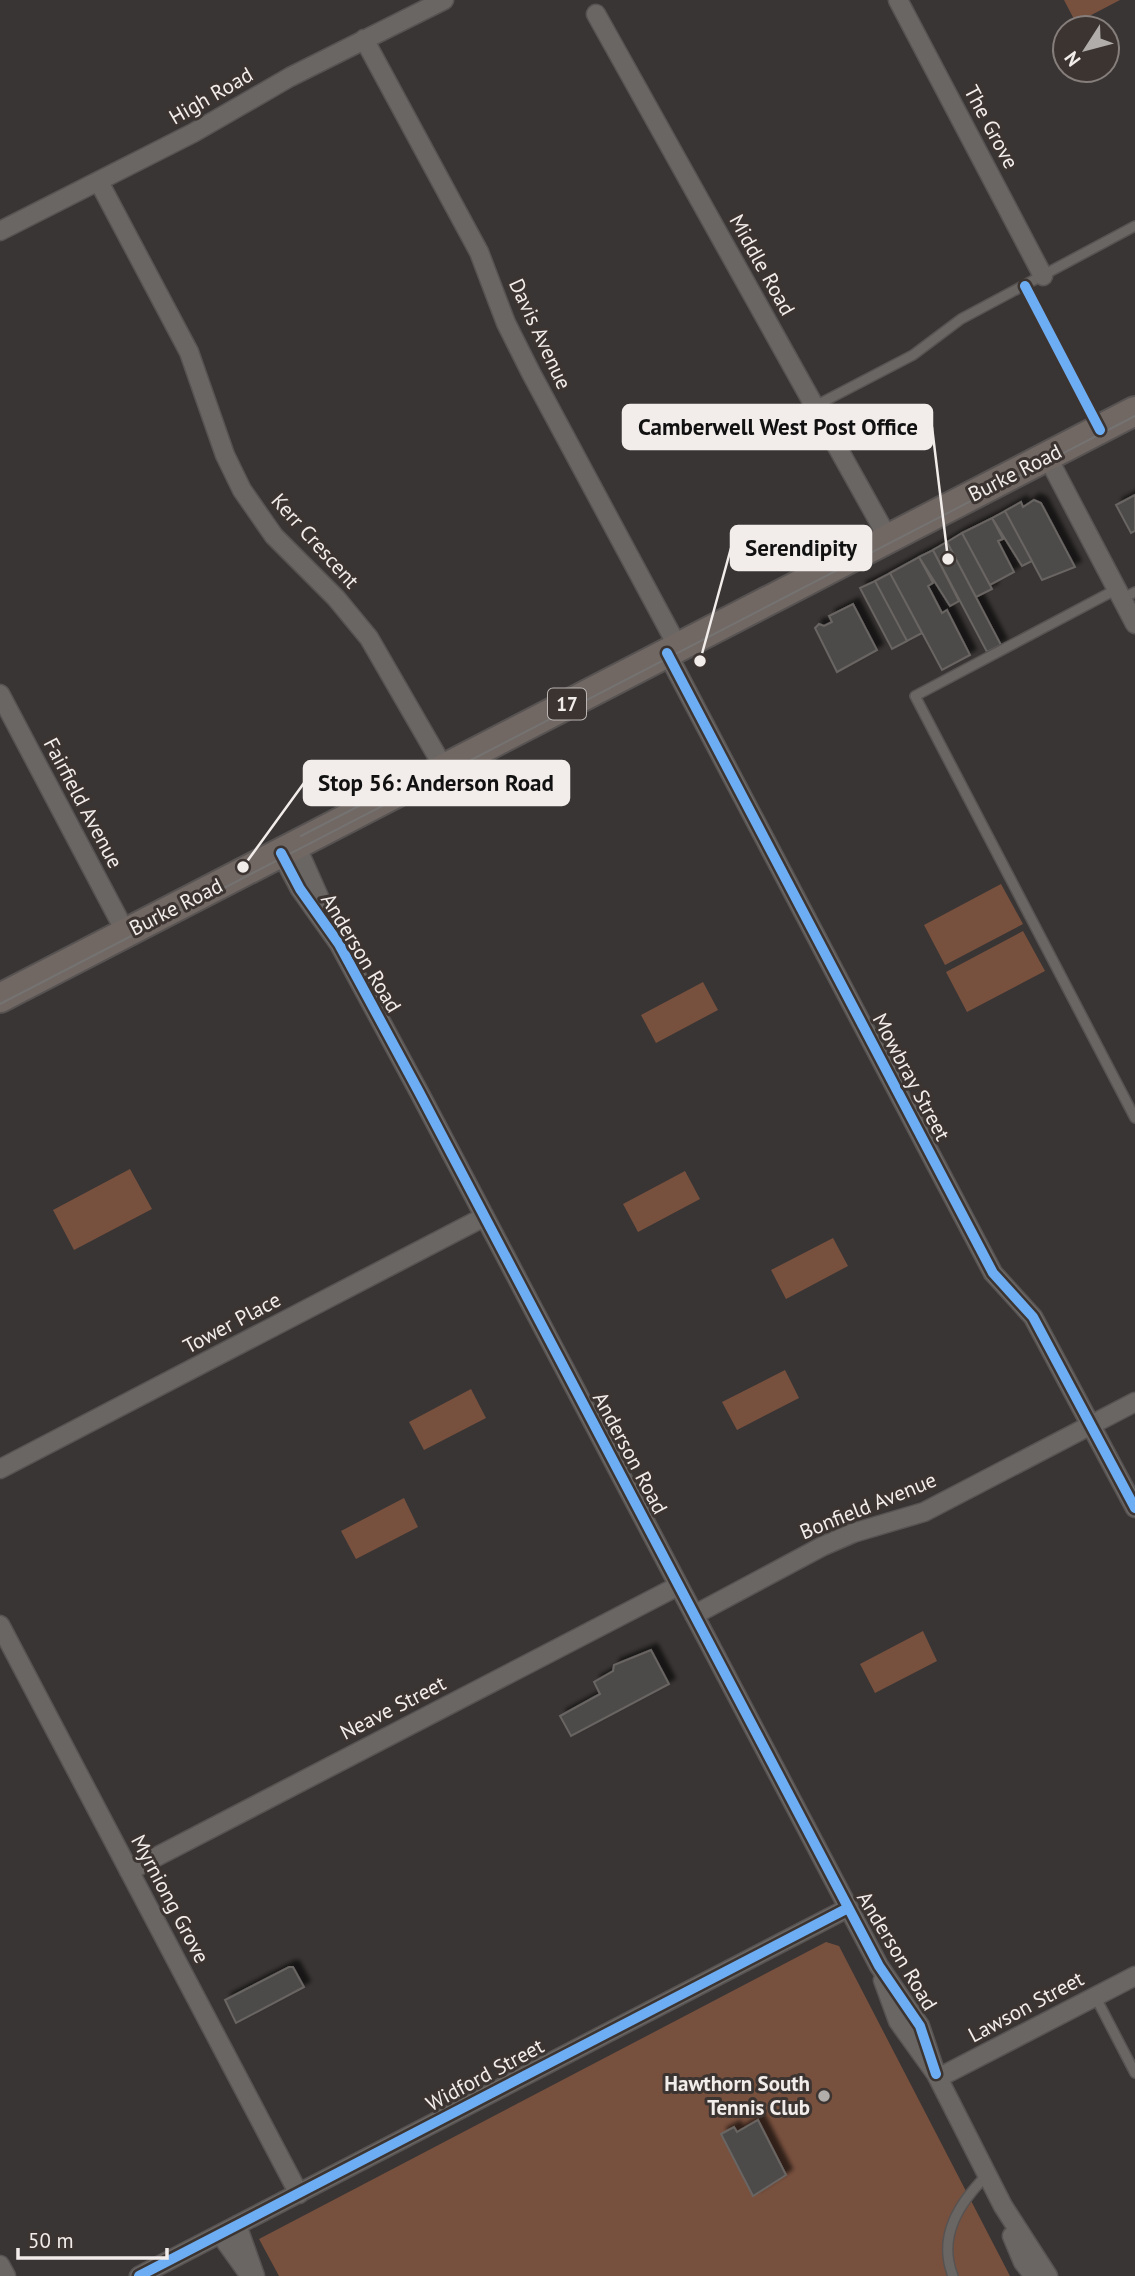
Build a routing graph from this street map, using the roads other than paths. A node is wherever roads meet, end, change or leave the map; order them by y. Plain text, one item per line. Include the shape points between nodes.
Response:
1 (444, 0) edge
2 (898, 0) edge
3 (596, 14) dead end
4 (364, 39) junction
5 (99, 182) junction
6 (1135, 226) edge
7 (0, 231) edge
8 (1043, 276) junction
9 (815, 406) junction
10 (1135, 411) edge
11 (1047, 456) junction
12 (888, 538) junction
13 (1125, 594) edge
14 (1135, 624) edge
15 (672, 650) junction
16 (0, 694) edge
17 (444, 768) junction
18 (289, 849) junction
19 (126, 933) junction
20 (0, 998) edge
21 (1135, 1118) edge
22 (484, 1217) junction
23 (1135, 1402) edge
24 (1091, 1425) junction
25 (0, 1469) edge
26 (1135, 1508) edge
27 (678, 1586) junction
28 (694, 1615) junction
29 (0, 1626) edge
30 (129, 1871) junction
31 (848, 1908) junction
32 (1135, 1976) edge
33 (1095, 1996) junction
34 (1135, 2073) edge
35 (937, 2076) junction
36 (987, 2175) junction
37 (299, 2194) junction
38 (1003, 2206) junction
39 (237, 2225) junction
40 (220, 2234) junction
41 (0, 2264) edge
42 (6, 2276) edge
43 (139, 2276) edge
44 (253, 2276) edge
45 (953, 2276) edge
46 (1034, 2276) edge
47 (1048, 2276) edge

1 - 4 street, High Road
2 - 8 street, The Grove
3 - 9 street, Middle Road
4 - 5 street, High Road
4 - 15 street, Davis Avenue via 479,252 506,323
5 - 7 street, High Road
5 - 17 street, Kerr Crescent via 193,360 225,455 242,490 274,536 369,638
6 - 8 lane
8 - 9 lane via 961,319 914,355
9 - 12 street, Middle Road
10 - 11 main road, Burke Road / 17
11 - 12 main road, Burke Road / 17
11 - 13 street
12 - 15 main road, Burke Road / 17
13 - 14 street
13 - 21 lane via 915,696
15 - 17 main road, Burke Road / 17
15 - 24 street, Mowbray Street via 993,1273 1033,1317
16 - 19 street, Fairfield Avenue
17 - 18 main road, Burke Road / 17
18 - 19 main road, Burke Road / 17
18 - 22 street, Anderson Road
19 - 20 main road, Burke Road / 17
22 - 25 street, Tower Place
22 - 27 street, Anderson Road
23 - 24 street, Bonfield Avenue
24 - 26 street, Mowbray Street
24 - 28 street, Bonfield Avenue via 924,1512 823,1546
27 - 28 street, Anderson Road
27 - 30 street, Neave Street
28 - 31 street, Anderson Road
29 - 30 street, Myrniong Grove
30 - 37 street, Myrniong Grove
31 - 35 street, Anderson Road via 879,1966 898,2021
31 - 37 street, Widford Street
32 - 33 street, Lawson Street
33 - 34 lane
33 - 35 street, Lawson Street
35 - 36 street, Anderson Road
36 - 38 street, Anderson Road
36 - 45 lane via 957,2210 948,2254
37 - 39 street, Widford Street
38 - 46 street, Anderson Road via 1015,2246
38 - 47 street, Anderson Road
39 - 40 street, Widford Street
39 - 44 street
40 - 43 street, Widford Street
40 - 44 street
41 - 42 street

